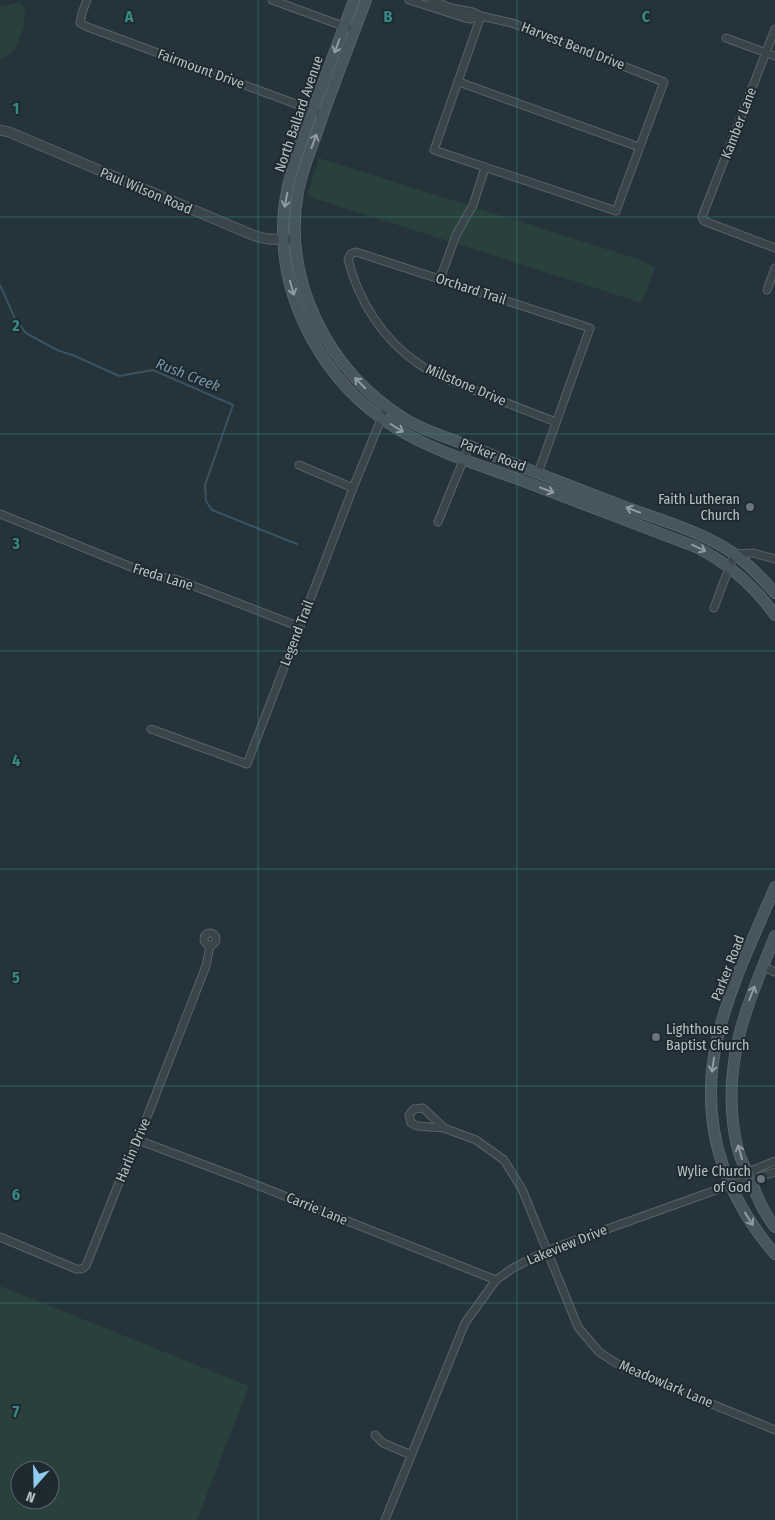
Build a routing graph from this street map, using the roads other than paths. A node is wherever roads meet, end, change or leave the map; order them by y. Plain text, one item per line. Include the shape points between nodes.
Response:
1 (86, 0) edge
2 (272, 0) edge
3 (354, 0) edge
4 (366, 0) edge
5 (410, 0) edge
6 (430, 0) edge
7 (481, 16) junction
8 (344, 27) junction
9 (775, 29) edge
10 (354, 30) junction
11 (726, 38) dead end
12 (766, 53) junction
13 (775, 56) edge
14 (459, 82) junction
15 (318, 112) junction
16 (0, 130) edge
17 (639, 147) junction
18 (485, 168) junction
19 (283, 240) junction
20 (295, 240) junction
21 (775, 248) edge
22 (350, 254) joint
23 (775, 268) edge
24 (440, 279) junction
25 (767, 290) dead end
26 (386, 406) junction
27 (382, 418) junction
28 (556, 422) junction
29 (469, 446) junction
30 (464, 459) junction
31 (299, 466) dead end
32 (538, 473) junction
33 (353, 488) junction
34 (0, 514) edge
35 (438, 522) dead end
36 (734, 554) junction
37 (775, 560) edge
38 (730, 567) junction
39 (775, 593) edge
40 (714, 608) dead end
41 (775, 615) edge
42 (300, 627) junction
43 (151, 729) dead end
44 (775, 887) edge
45 (775, 936) edge
46 (210, 946) dead end
47 (763, 967) junction
48 (775, 972) edge
49 (444, 1128) junction
50 (138, 1140) junction
51 (775, 1161) edge
52 (775, 1172) edge
53 (751, 1180) junction
54 (730, 1185) junction
55 (775, 1227) edge
56 (0, 1237) edge
57 (546, 1251) junction
58 (775, 1254) edge
59 (496, 1280) junction
60 (775, 1430) edge
61 (375, 1435) dead end
62 (411, 1455) junction
63 (385, 1520) edge

1 - 15 street, Fairmount Drive via 80,23 85,26
2 - 8 street
3 - 8 main road, North Ballard Avenue
4 - 10 main road, North Ballard Avenue
5 - 7 street, Harvest Bend Drive via 459,17 471,19
6 - 7 street, Harvest Bend Drive
7 - 14 street
7 - 17 street, Harvest Bend Drive via 512,22 664,82
8 - 10 street
8 -> 15 main road, North Ballard Avenue
9 - 12 street, Kamber Lane
10 - 15 main road, North Ballard Avenue
11 - 12 street
12 - 13 street
12 - 21 street, Kamber Lane via 702,217 704,221
14 - 17 street
14 - 18 street via 434,150
15 -> 19 main road, North Ballard Avenue via 292,173 284,208
20 -> 15 main road, North Ballard Avenue via 298,193
16 - 19 street, Paul Wilson Road via 255,236
17 - 18 street via 616,211
18 - 24 street
19 - 20 street, Paul Wilson Road
19 -> 27 main road, Parker Road via 293,294 312,340 353,396
26 -> 20 main road, Parker Road via 355,378 338,357 311,311 301,278
22 - 24 street, Orchard Trail via 356,252
22 - 28 street, Millstone Drive via 352,276 362,300 383,330 418,364 448,380
23 - 25 street
24 - 28 street, Orchard Trail via 590,328
26 - 27 street, Legend Trail
26 - 29 main road, Parker Road via 408,420
27 -> 30 main road, Parker Road via 419,441
27 - 33 street, Legend Trail
28 - 32 street
29 - 30 street
29 - 32 main road, Parker Road
30 - 35 street
30 -> 38 main road, Parker Road via 696,546
31 - 33 street
36 -> 32 main road, Parker Road via 691,531
33 - 42 street, Legend Trail
34 - 42 street, Freda Lane via 151,575 178,580
36 - 37 street via 753,553
36 - 38 street
36 - 39 main road, Parker Road
38 - 40 street
38 - 41 main road, Parker Road via 758,593
42 - 43 street, Legend Trail via 247,764
44 -> 54 main road, Parker Road via 732,991 715,1051 710,1089 711,1119
45 - 47 main road
46 - 50 street, Harlin Drive via 206,966
47 - 48 street
53 -> 47 main road via 735,1136 731,1096 738,1037
49 - 49 street, Meadowlark Lane via 423,1108 414,1109 409,1115 411,1123 417,1126
49 - 57 street, Meadowlark Lane via 476,1140 504,1160 522,1189
50 - 56 street, Harlin Drive via 82,1269
50 - 59 street, Carrie Lane
51 - 53 street via 753,1170
52 - 53 street, Lakeview Drive
53 - 54 street, Lakeview Drive
53 - 55 main road via 759,1202
54 - 57 street, Lakeview Drive
54 -> 58 main road, Parker Road via 758,1234
57 - 59 street, Lakeview Drive
57 - 60 street, Meadowlark Lane via 578,1326 599,1352 634,1372
59 - 62 street, Lakeview Drive via 465,1323
61 - 62 street via 383,1443
62 - 63 street, Lakeview Drive

